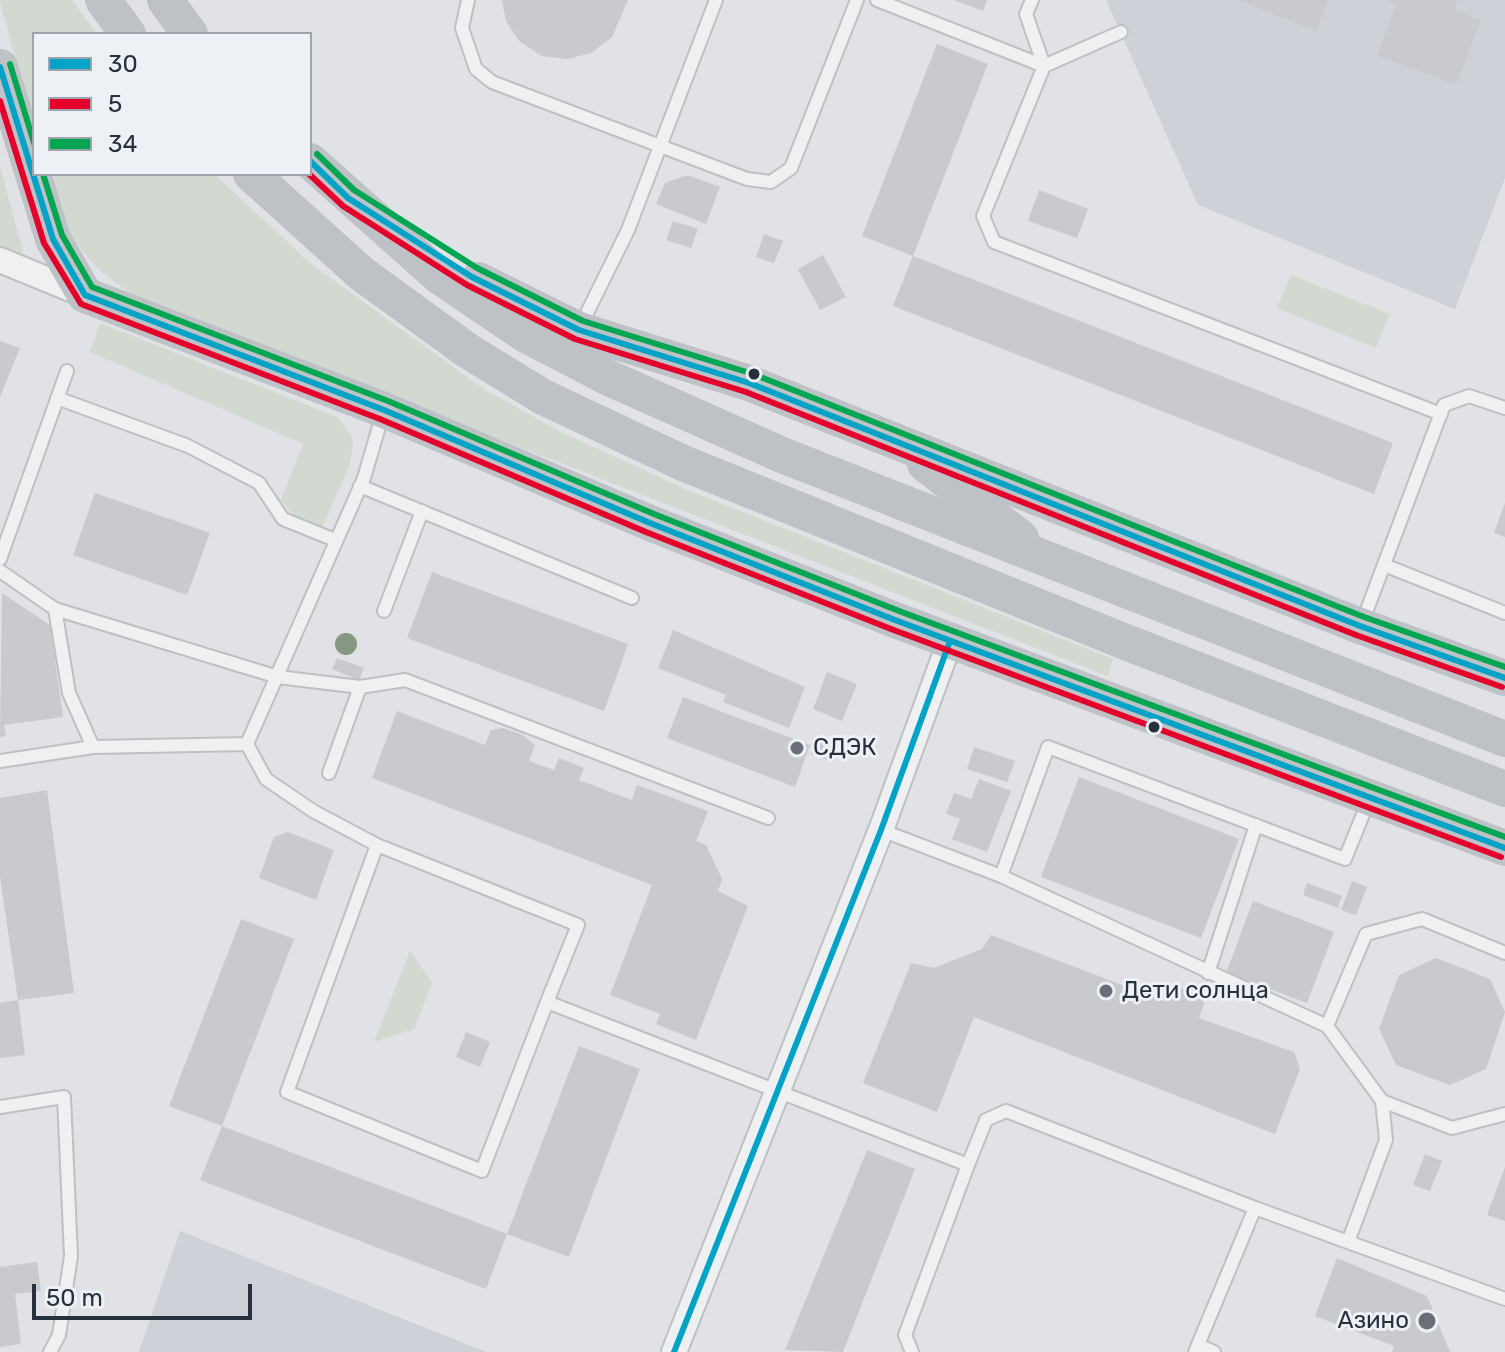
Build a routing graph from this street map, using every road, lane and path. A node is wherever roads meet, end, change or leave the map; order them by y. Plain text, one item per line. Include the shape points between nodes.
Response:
1 (103, 0) edge
2 (165, 0) edge
3 (468, 0) edge
4 (716, 0) edge
5 (857, 0) edge
6 (877, 0) edge
7 (1032, 0) edge
8 (127, 32) edge
9 (189, 32) edge
10 (1121, 32) dead end
11 (1044, 66) junction
12 (0, 67) edge
13 (661, 148) junction
14 (312, 163) edge
15 (32, 171) edge
16 (34, 176) edge
17 (253, 176) edge
18 (348, 198) junction
19 (0, 260) edge
20 (85, 295) junction
21 (579, 330) junction
22 (67, 371) dead end
23 (57, 398) junction
24 (1505, 408) edge
25 (384, 410) junction
26 (1441, 414) junction
27 (895, 440) junction
28 (360, 486) junction
29 (422, 511) junction
30 (335, 540) junction
31 (0, 559) edge
32 (1053, 563) junction
33 (1384, 565) junction
34 (0, 571) edge
35 (632, 598) dead end
36 (55, 609) junction
37 (384, 611) dead end
38 (1505, 613) edge
39 (1360, 626) junction
40 (950, 641) junction
41 (278, 677) junction
42 (1505, 678) edge
43 (360, 687) junction
44 (1505, 739) edge
45 (247, 744) junction
46 (93, 747) junction
47 (0, 761) edge
48 (329, 773) dead end
49 (1504, 788) edge
50 (1369, 799) junction
51 (768, 818) dead end
52 (1256, 825) junction
53 (881, 830) junction
54 (377, 845) junction
55 (1505, 848) edge
56 (1001, 876) junction
57 (1505, 953) edge
58 (1208, 973) junction
59 (547, 1002) junction
60 (1327, 1026) junction
61 (778, 1090) junction
62 (1382, 1101) junction
63 (0, 1107) edge
64 (1505, 1114) edge
65 (968, 1165) junction
66 (1255, 1208) junction
67 (1348, 1242) junction
68 (1505, 1299) edge
69 (1196, 1349) edge
70 (50, 1352) edge
71 (674, 1352) edge
72 (912, 1352) edge
73 (1214, 1352) edge

1 - 8 main road
2 - 9 main road
3 - 13 lane via 462,28 476,69 492,82
4 - 13 lane
5 - 13 lane via 791,168 771,182 747,179
6 - 11 lane
7 - 11 lane via 1026,14
10 - 11 lane
11 - 26 lane via 983,216 994,242
12 - 15 main road
13 - 21 lane
14 - 18 main road
16 - 20 main road via 53,239
17 - 49 main road via 362,274 468,351 543,397 683,463
18 - 21 main road via 472,277
18 - 32 main road via 439,276 526,335 609,378 782,455
19 - 20 street
20 - 25 main road
21 - 27 main road via 749,383
22 - 23 lane
23 - 30 lane via 188,446 259,483 283,519
23 - 31 lane
24 - 26 lane via 1469,396 1444,405
25 - 28 lane
25 - 40 main road via 650,523
26 - 33 lane
27 - 32 main road
27 - 39 main road
28 - 29 lane
28 - 30 lane
29 - 35 lane
29 - 37 lane
30 - 41 lane
32 - 44 main road
33 - 38 lane
33 - 39 lane
34 - 36 lane
36 - 41 lane
36 - 46 lane via 69,693
39 - 42 main road
40 - 50 main road
40 - 53 street
41 - 43 lane
41 - 45 lane
43 - 48 lane
43 - 51 lane via 405,680
45 - 46 lane
45 - 54 lane via 266,779
46 - 47 lane
50 - 52 lane via 1345,859
50 - 55 main road
52 - 56 lane via 1048,747
52 - 58 lane
53 - 56 lane
53 - 61 street
54 - 59 lane via 578,925
54 - 59 lane via 287,1092 482,1171
56 - 58 lane
57 - 60 lane via 1422,919 1366,934
58 - 60 lane
59 - 61 lane
60 - 62 lane
61 - 65 lane
61 - 71 street
62 - 64 lane via 1452,1128
62 - 67 lane via 1386,1140
63 - 70 lane via 64,1097 71,1256 59,1335
65 - 66 lane via 986,1120 1006,1111
65 - 72 lane via 905,1335
66 - 67 lane
66 - 69 lane
67 - 68 lane
69 - 73 lane

